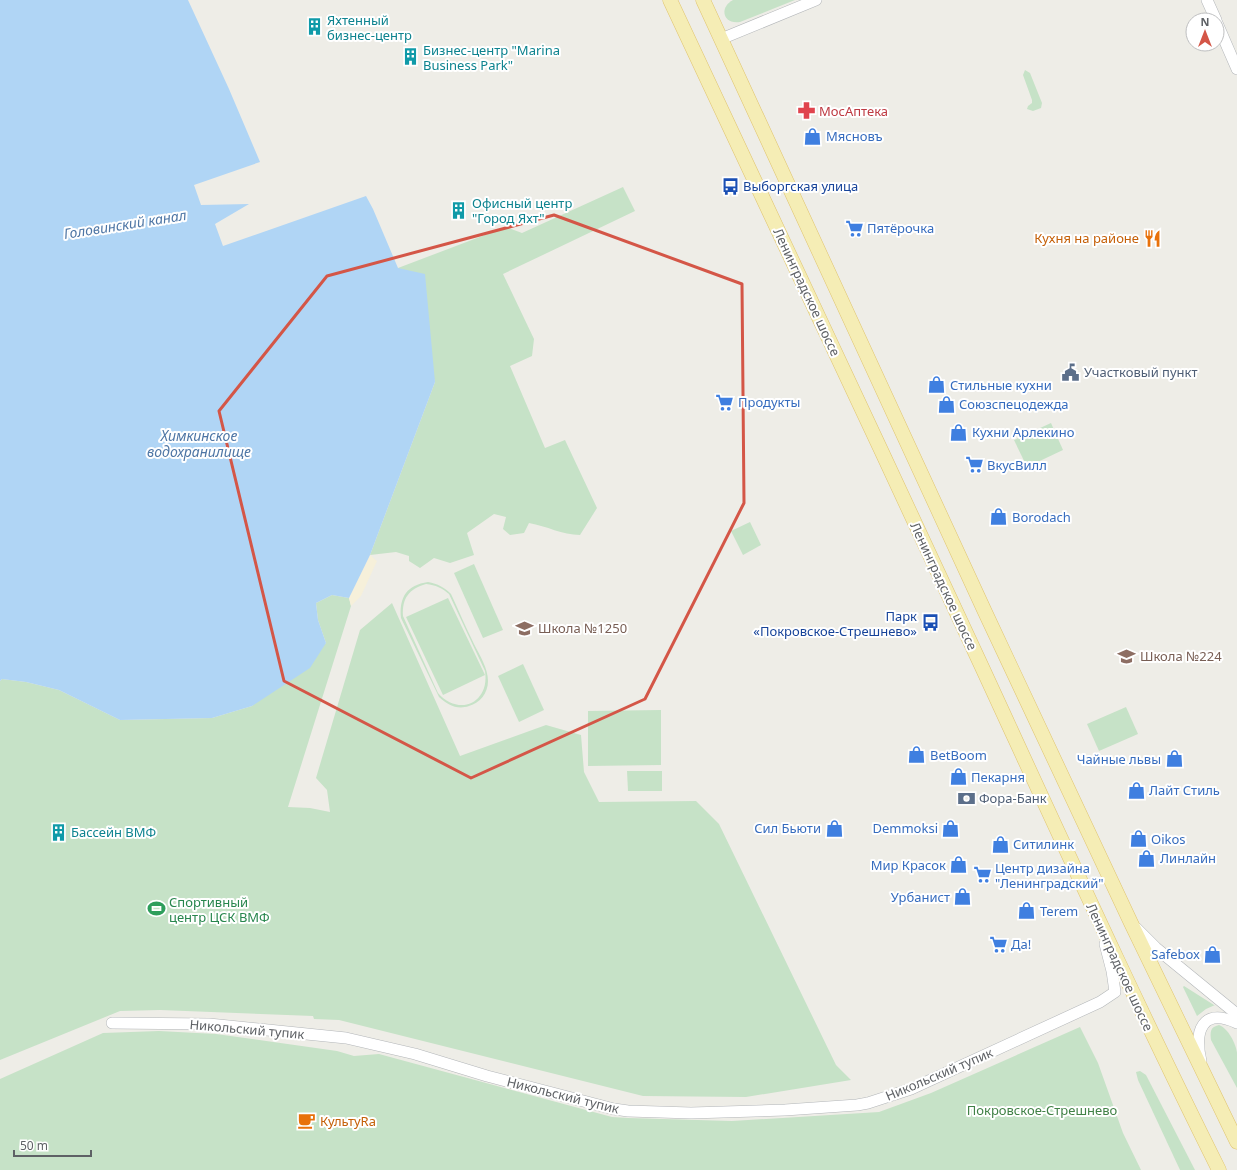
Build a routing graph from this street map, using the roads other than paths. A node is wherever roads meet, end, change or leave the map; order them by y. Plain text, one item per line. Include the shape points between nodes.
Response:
1 (670, 0) edge
2 (703, 0) edge
3 (816, 0) edge
4 (1207, 0) edge
5 (1212, 12) edge
6 (721, 39) junction
7 (1225, 42) edge
8 (1237, 69) edge
9 (1132, 923) junction
10 (1100, 924) junction
11 (1237, 1018) edge
12 (112, 1022) dead end
13 (1237, 1023) edge
14 (1203, 1073) junction
15 (1237, 1142) edge
16 (1219, 1170) edge

1 - 10 main road, Ленинградское шоссе via 864,412
2 - 6 main road, Ленинградское шоссе
3 - 6 street
4 - 5 street
6 - 9 main road, Ленинградское шоссе via 985,612
7 - 8 street
9 - 11 street via 1156,948 1232,1011
9 - 14 main road, Ленинградское шоссе
10 - 12 street, Никольский тупик via 1116,992 1096,1004 911,1089 857,1105 691,1113 621,1110 346,1038 209,1024
10 - 16 main road, Ленинградское шоссе
13 - 14 street via 1218,1017 1206,1022 1201,1028 1198,1035 1198,1051
14 - 15 main road, Ленинградское шоссе

